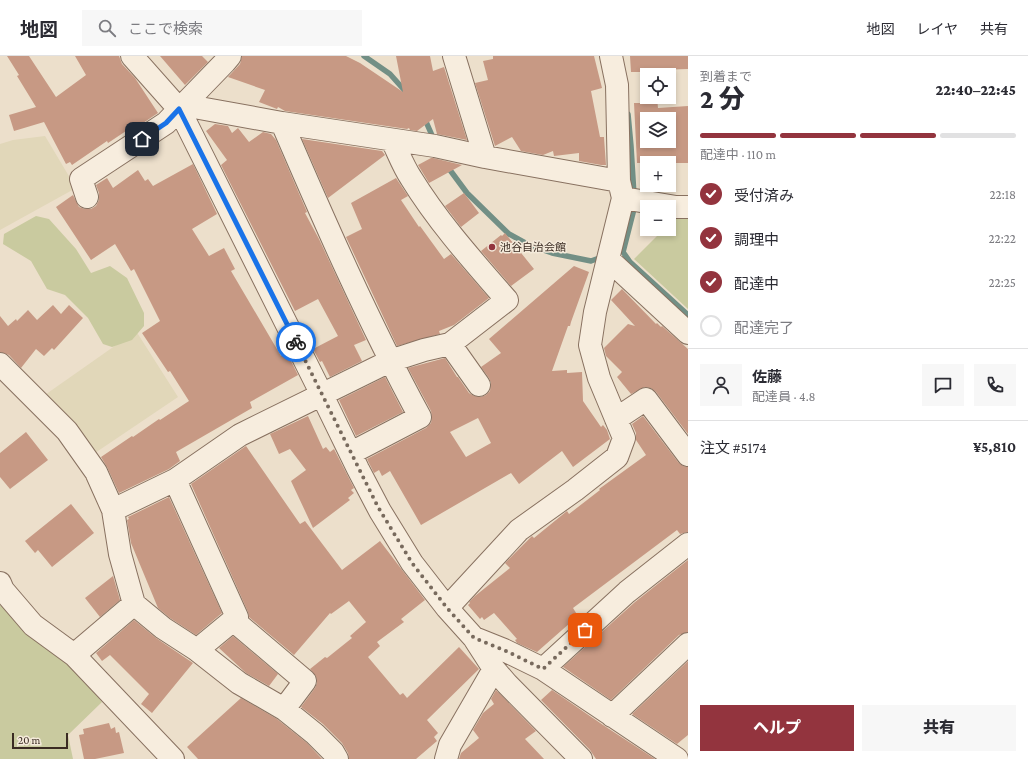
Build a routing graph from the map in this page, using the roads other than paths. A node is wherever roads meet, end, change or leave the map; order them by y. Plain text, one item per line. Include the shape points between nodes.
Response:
1 (132, 56) edge
2 (454, 56) edge
3 (611, 56) edge
4 (224, 58) edge
5 (179, 109) junction
6 (282, 123) junction
7 (392, 140) junction
8 (485, 157) junction
9 (621, 190) junction
10 (88, 197) dead end
11 (688, 207) edge
12 (608, 260) junction
13 (688, 333) edge
14 (450, 344) junction
15 (390, 361) junction
16 (0, 364) edge
17 (479, 385) dead end
18 (322, 395) junction
19 (616, 419) junction
20 (351, 454) junction
21 (688, 455) edge
22 (175, 480) junction
23 (113, 510) junction
24 (688, 544) edge
25 (1, 589) edge
26 (134, 604) junction
27 (447, 608) junction
28 (233, 620) junction
29 (474, 638) junction
30 (688, 644) edge
31 (197, 650) junction
32 (74, 655) junction
33 (494, 669) junction
34 (543, 669) junction
35 (284, 709) junction
36 (612, 716) junction
37 (168, 758) edge
38 (337, 759) edge
39 (446, 759) edge
40 (581, 759) edge
41 (677, 759) edge

1 - 5 street
2 - 8 street
3 - 9 street via 617,85
4 - 5 street
5 - 6 street via 194,107
5 - 10 street via 166,123 81,179
5 - 18 street
6 - 7 street
6 - 15 street via 331,238
7 - 8 street
7 - 14 street via 410,177 436,215 507,300
8 - 9 street
9 - 11 street via 676,207
9 - 12 street
12 - 13 street
12 - 19 street via 590,345 599,378
14 - 15 street
14 - 17 street
15 - 18 street
15 - 20 street via 420,417
16 - 23 street via 67,431 96,472
18 - 20 street
18 - 22 street via 240,435
19 - 21 street via 646,398
19 - 27 street via 624,438 617,457 519,530
20 - 27 street via 412,563
22 - 23 street
22 - 28 street via 237,617
23 - 26 street via 120,554
24 - 34 street via 627,592
25 - 32 street via 33,625
26 - 31 street via 163,628
26 - 32 street
27 - 29 street
28 - 31 street
28 - 35 street via 305,681
29 - 33 street
29 - 34 street
30 - 36 street
31 - 35 street via 239,683
32 - 37 street
33 - 39 street via 450,745
33 - 40 street
34 - 36 street
35 - 38 street via 315,734 334,752
36 - 41 street

